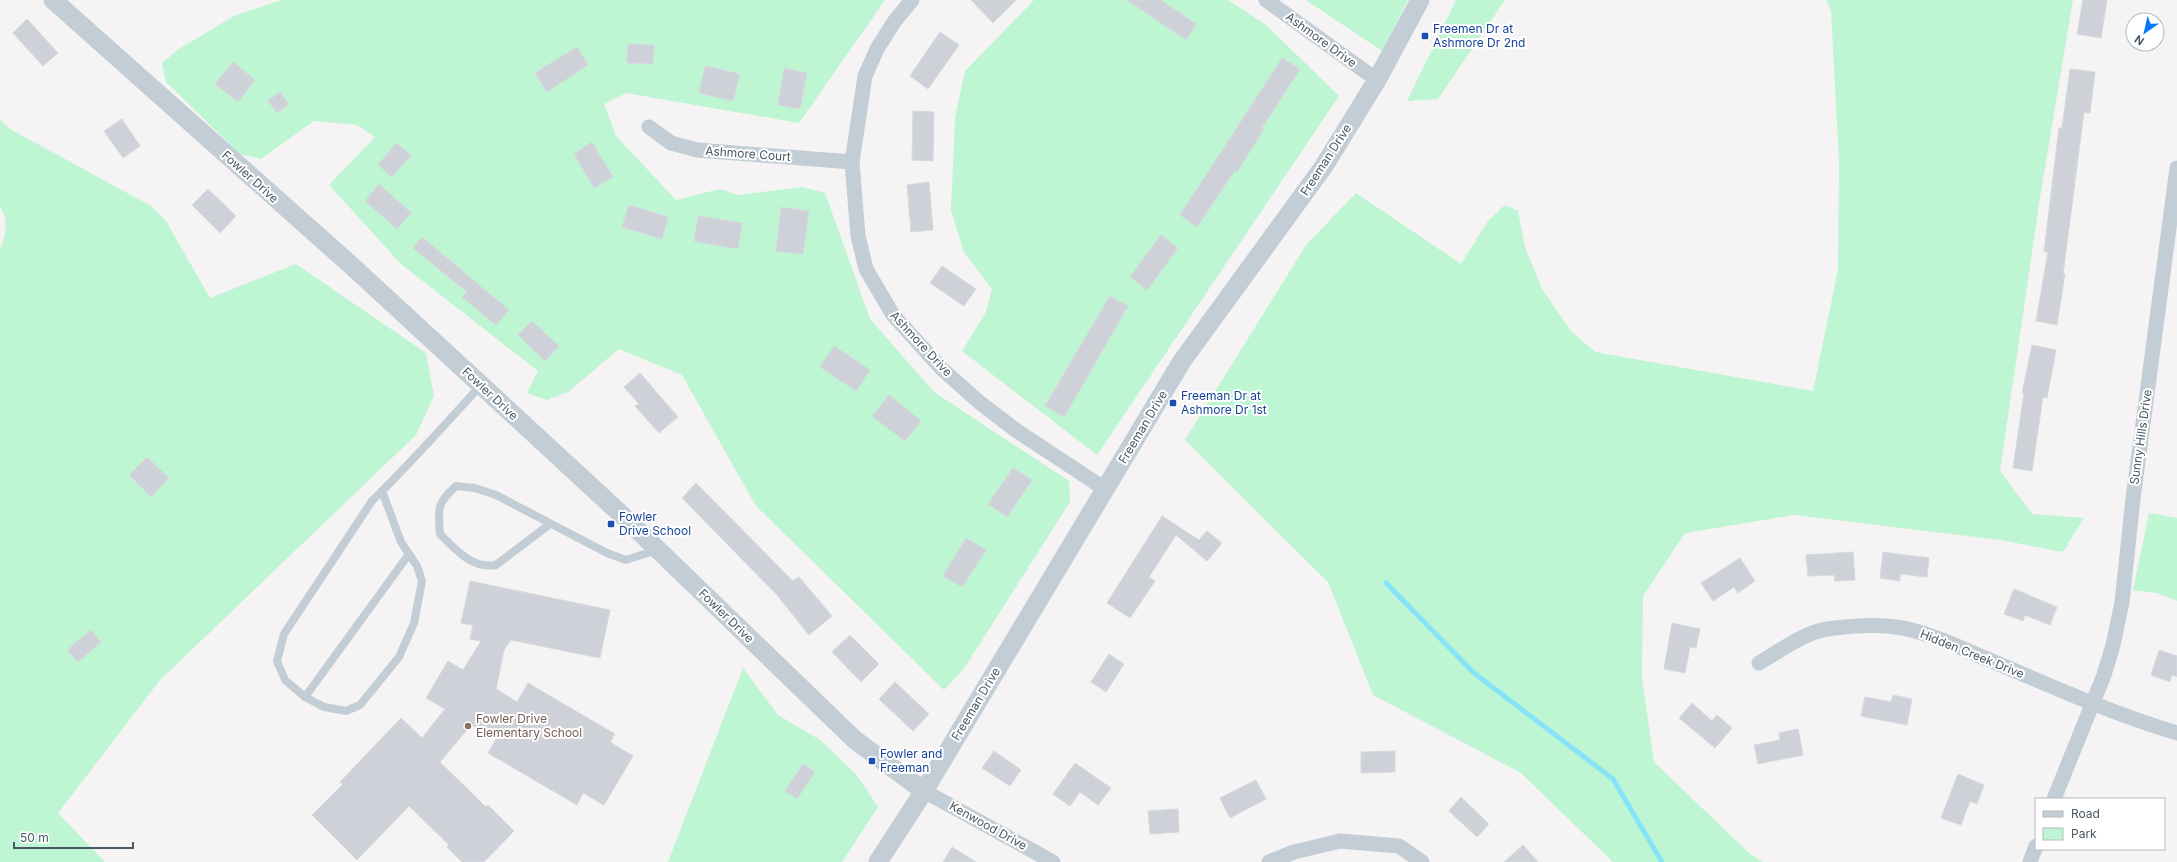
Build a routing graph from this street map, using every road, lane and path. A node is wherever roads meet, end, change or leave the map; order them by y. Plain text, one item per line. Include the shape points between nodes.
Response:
1 (53, 0) edge
2 (912, 0) edge
3 (1266, 0) edge
4 (1420, 0) edge
5 (1376, 80) junction
6 (649, 127) dead end
7 (852, 162) junction
8 (2177, 168) edge
9 (481, 385) junction
10 (1106, 489) junction
11 (382, 491) junction
12 (550, 524) junction
13 (658, 550) junction
14 (409, 554) junction
15 (1759, 663) dead end
16 (305, 697) junction
17 (2093, 704) junction
18 (2177, 733) edge
19 (924, 791) junction
20 (2054, 798) edge
21 (2035, 849) edge
22 (878, 862) edge
23 (1053, 862) edge
24 (1269, 862) edge
25 (1422, 862) edge
26 (2030, 862) edge

1 - 9 street, Fowler Drive via 353,267
2 - 7 street, Ashmore Drive via 877,49 865,76
3 - 5 street, Ashmore Drive
4 - 5 street, Freeman Drive
5 - 10 street, Freeman Drive via 1320,172 1182,361
6 - 7 street, Ashmore Court via 671,143 697,150
7 - 10 street, Ashmore Drive via 858,236 866,269 893,315 942,369 979,402 1016,431
8 - 17 street, Sunny Hills Drive via 2133,498 2122,602 2113,645
9 - 11 lane
9 - 13 street, Fowler Drive
10 - 19 street, Freeman Drive
11 - 14 lane via 401,542
11 - 16 lane via 372,501 284,634 277,661 286,680
12 - 12 lane via 496,496 475,488 456,486 442,499 438,514 440,534 465,558 486,567 496,565
12 - 13 lane via 626,560
13 - 19 street, Fowler Drive via 855,740
14 - 16 lane
14 - 16 lane via 422,580 421,593 414,623 399,658 360,705 346,711 324,708
15 - 17 street, Hidden Creek Drive via 1796,641 1825,629 1897,627 1929,635
17 - 18 street, Hidden Creek Drive via 2133,720
17 - 20 street, Sunny Hills Drive
19 - 22 street, Freeman Drive
19 - 23 street, Kenwood Drive
21 - 26 street
24 - 25 street via 1294,852 1340,841 1399,846

